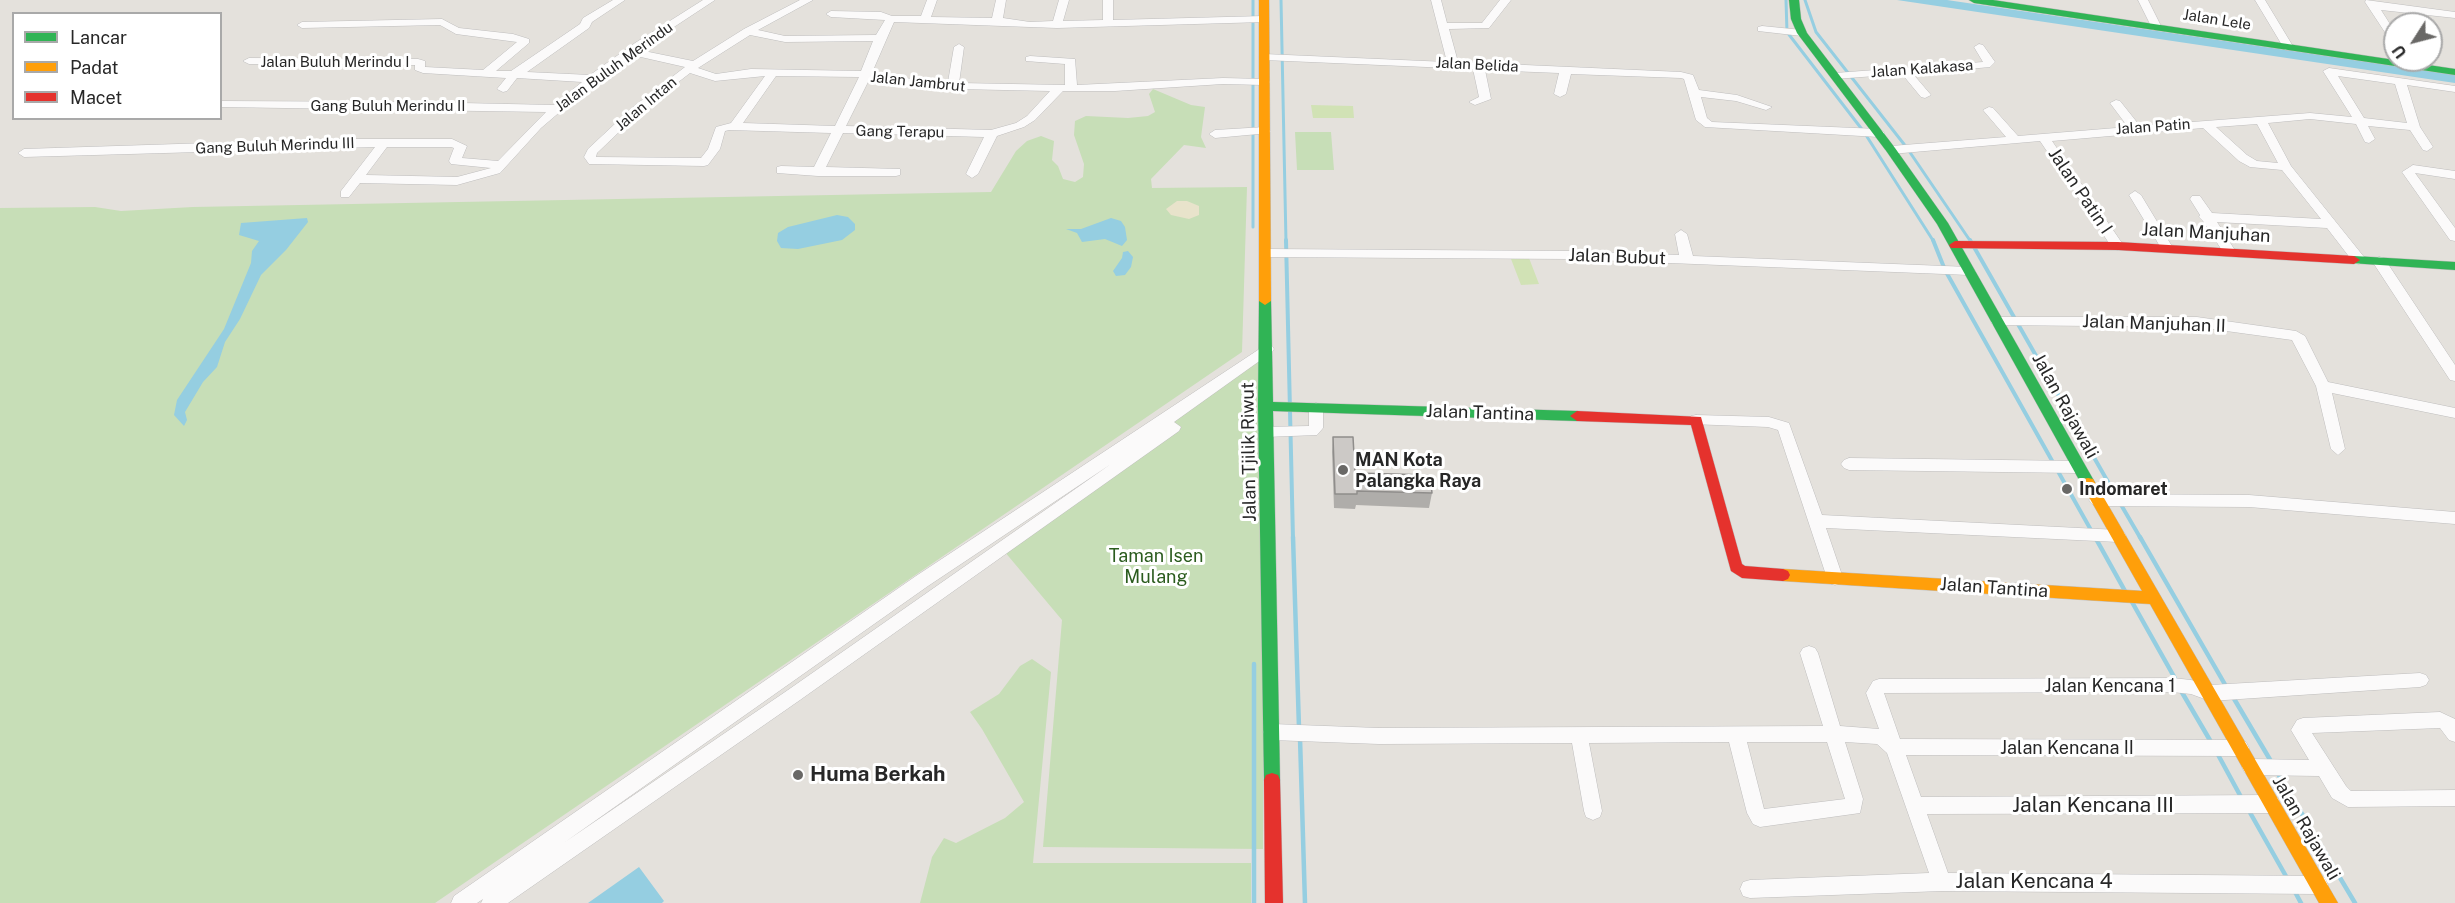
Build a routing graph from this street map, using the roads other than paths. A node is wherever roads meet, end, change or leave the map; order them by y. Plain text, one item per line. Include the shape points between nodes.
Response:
1 (620, 0) edge
2 (710, 0) edge
3 (808, 0) edge
4 (932, 0) edge
5 (1001, 0) edge
6 (1064, 0) edge
7 (1108, 0) edge
8 (1264, 0) edge
9 (1436, 0) edge
10 (1506, 0) edge
11 (1794, 0) edge
12 (1974, 0) edge
13 (2143, 0) edge
14 (2260, 0) edge
15 (2371, 3) edge
16 (831, 14) dead end
17 (2455, 15) edge
18 (891, 19) junction
19 (925, 19) junction
20 (1264, 19) junction
21 (766, 21) junction
22 (997, 21) junction
23 (2383, 22) edge
24 (1108, 24) junction
25 (302, 25) dead end
26 (1057, 25) junction
27 (1443, 26) junction
28 (2157, 28) junction
29 (1762, 29) dead end
30 (781, 30) dead end
31 (748, 31) junction
32 (1802, 33) junction
33 (880, 38) junction
34 (959, 47) dead end
35 (1979, 47) dead end
36 (2289, 48) junction
37 (631, 52) junction
38 (1264, 57) junction
39 (1030, 58) dead end
40 (2383, 60) edge
41 (249, 61) dead end
42 (1453, 63) junction
43 (1478, 65) junction
44 (692, 67) junction
45 (1566, 69) junction
46 (1904, 70) junction
47 (487, 72) junction
48 (773, 72) junction
49 (517, 73) junction
50 (865, 76) junction
51 (1834, 76) junction
52 (592, 79) junction
53 (2400, 81) junction
54 (1264, 82) junction
55 (953, 88) junction
56 (1065, 88) junction
57 (503, 89) dead end
58 (2455, 91) edge
59 (1695, 93) junction
60 (1560, 94) dead end
61 (1925, 95) dead end
62 (1475, 102) dead end
63 (2116, 103) dead end
64 (222, 104) edge
65 (1766, 107) dead end
66 (555, 109) junction
67 (1989, 110) dead end
68 (2260, 119) junction
69 (2359, 119) junction
70 (2205, 123) junction
71 (729, 127) junction
72 (2414, 127) junction
73 (2135, 128) junction
74 (837, 131) junction
75 (1265, 131) junction
76 (959, 132) junction
77 (1879, 133) junction
78 (993, 134) junction
79 (1215, 134) dead end
80 (2043, 137) junction
81 (2013, 138) junction
82 (2369, 140) dead end
83 (384, 143) junction
84 (954, 147) dead end
85 (2427, 147) dead end
86 (1891, 150) junction
87 (24, 153) dead end
88 (498, 167) junction
89 (2286, 167) junction
90 (781, 170) dead end
91 (818, 171) junction
92 (896, 172) dead end
93 (972, 174) dead end
94 (2455, 175) edge
95 (357, 179) junction
96 (486, 183) dead end
97 (345, 194) dead end
98 (2136, 195) dead end
99 (2196, 199) dead end
100 (2205, 217) junction
101 (2330, 224) junction
102 (1681, 234) dead end
103 (2455, 237) edge
104 (1955, 245) junction
105 (2118, 246) junction
106 (2167, 248) junction
107 (2230, 252) junction
108 (1266, 253) junction
109 (1687, 260) junction
110 (2358, 260) junction
111 (2379, 261) junction
112 (2455, 266) edge
113 (1969, 271) junction
114 (1998, 322) junction
115 (1266, 349) junction
116 (1266, 368) junction
117 (2455, 376) edge
118 (2323, 386) junction
119 (1265, 406) junction
120 (1316, 408) junction
121 (2455, 412) edge
122 (1696, 420) junction
123 (1265, 432) junction
124 (2338, 449) dead end
125 (1849, 464) dead end
126 (2079, 467) junction
127 (2097, 500) junction
128 (2455, 518) edge
129 (1817, 520) junction
130 (2118, 536) junction
131 (1835, 578) junction
132 (2153, 598) junction
133 (1809, 653) dead end
134 (2420, 680) dead end
135 (2210, 693) junction
136 (1272, 732) junction
137 (2455, 734) edge
138 (1579, 735) junction
139 (1736, 735) junction
140 (1832, 735) junction
141 (1893, 747) junction
142 (2240, 748) junction
143 (2250, 767) junction
144 (2323, 768) junction
145 (2455, 798) edge
146 (2271, 804) junction
147 (1914, 806) junction
148 (1593, 811) dead end
149 (1942, 882) junction
150 (2319, 885) junction
151 (1750, 889) dead end
152 (461, 903) edge
153 (491, 903) edge
154 (1274, 903) edge
155 (2329, 903) edge

1 - 49 street
2 - 37 street, Jalan Buluh Merindu
3 - 21 street, Jalan Intan
4 - 19 street
5 - 22 street
6 - 26 street
7 - 24 street
8 - 20 main road, Jalan Tjilik Riwut
9 - 27 street
10 - 27 street via 1485,26
11 - 32 main road, Jalan Rajawali
12 - 28 main road, Jalan Lele
13 - 28 street
14 - 36 street
15 - 17 street
15 - 23 street
16 - 18 street via 881,15
18 - 19 street
18 - 33 street, Jalan Jambrut
19 - 22 street
20 - 24 street
20 - 38 main road, Jalan Tjilik Riwut
21 - 30 street
21 - 31 street, Jalan Intan
22 - 26 street
24 - 26 street
25 - 47 street via 442,22 456,31 525,41
27 - 42 street
28 - 36 main road, Jalan Lele
29 - 32 street
31 - 33 street via 785,39
31 - 44 street, Jalan Intan
32 - 51 main road, Jalan Rajawali
33 - 50 street, Jalan Jambrut
34 - 55 street
35 - 46 street, Jalan Kalakasa via 1989,62 1986,65
36 - 40 main road, Jalan Lele
37 - 44 street
37 - 52 street, Jalan Buluh Merindu
38 - 42 street, Jalan Belida
38 - 54 main road, Jalan Tjilik Riwut
39 - 56 street via 1071,61
41 - 47 street, Jalan Buluh Merindu I via 418,62 423,70
42 - 43 street, Jalan Belida
43 - 45 street, Jalan Belida
43 - 62 street via 1485,99
44 - 48 street via 715,78
44 - 71 street, Jalan Intan via 637,109 590,157 602,162 704,162 714,149 720,129
45 - 59 street, Jalan Belida via 1681,75 1689,77
45 - 60 street
46 - 51 street, Jalan Kalakasa
46 - 61 street
47 - 49 street, Jalan Buluh Merindu I
48 - 50 street
48 - 71 street
49 - 52 street, Jalan Buluh Merindu I
49 - 57 street
50 - 55 street, Jalan Jambrut
50 - 74 street
51 - 77 main road, Jalan Rajawali
52 - 66 street, Jalan Buluh Merindu
53 - 58 street
53 - 69 street via 2329,71
53 - 72 street
54 - 56 street, Jalan Jambrut
54 - 75 main road, Jalan Tjilik Riwut
55 - 56 street, Jalan Jambrut
56 - 78 street, Gang Terapu via 1031,118
59 - 65 street via 1737,98
59 - 77 street via 1703,122 1711,126
63 - 73 street
64 - 66 street, Gang Buluh Merindu II
66 - 88 street, Jalan Buluh Merindu
67 - 81 street
68 - 69 street, Jalan Patin
68 - 70 street, Jalan Patin
68 - 89 street
69 - 72 street, Jalan Patin
69 - 82 street
70 - 73 street, Jalan Patin
70 - 89 street via 2254,164
71 - 74 street, Gang Terapu
72 - 85 street
73 - 80 street, Jalan Patin
74 - 76 street, Gang Terapu
74 - 91 street
75 - 79 street
75 - 108 main road, Jalan Tjilik Riwut
76 - 78 street, Gang Terapu
76 - 84 street
77 - 86 main road, Jalan Rajawali
78 - 93 street
80 - 81 street, Jalan Patin
80 - 105 street, Jalan Patin I
81 - 86 street, Jalan Patin
83 - 87 street, Gang Buluh Merindu III
83 - 88 street, Gang Buluh Merindu III via 458,144 461,146 455,161
83 - 95 street
86 - 104 main road, Jalan Rajawali
88 - 95 street via 457,181
88 - 96 street, Jalan Buluh Merindu
89 - 101 street
90 - 91 street
91 - 92 street
94 - 103 street via 2413,169 2408,172
95 - 97 street
98 - 106 street
99 - 100 street
100 - 101 street
100 - 107 street
101 - 110 street
102 - 109 street
104 - 105 main road, Jalan Manjuhan
104 - 113 main road, Jalan Rajawali
105 - 106 main road, Jalan Manjuhan
106 - 107 main road, Jalan Manjuhan
107 - 110 main road, Jalan Manjuhan
108 - 109 street, Jalan Bubut via 1570,255
108 - 115 main road, Jalan Tjilik Riwut
109 - 113 street, Jalan Bubut
110 - 111 main road, Jalan Manjuhan
111 - 112 main road, Jalan Manjuhan
111 - 117 street
113 - 114 main road, Jalan Rajawali
114 - 118 street, Jalan Manjuhan II via 2197,322 2294,335 2300,339
114 - 126 main road, Jalan Rajawali
115 - 116 main road, Jalan Tjilik Riwut
115 - 152 street via 1211,390 922,581
116 - 119 main road, Jalan Tjilik Riwut
116 - 153 street via 1256,369 775,709
118 - 121 street
118 - 124 street, Jalan Manjuhan II
119 - 120 main road, Jalan Tantina
119 - 123 main road, Jalan Tjilik Riwut
120 - 122 main road, Jalan Tantina
120 - 123 street via 1316,428 1312,431
122 - 129 street, Jalan Tantina via 1768,422 1784,427
122 - 131 main road, Jalan Tantina via 1737,569
123 - 136 main road, Jalan Tjilik Riwut
125 - 126 street
126 - 127 main road, Jalan Rajawali
127 - 128 street via 2249,501
127 - 130 main road, Jalan Rajawali
129 - 130 street
129 - 131 street, Jalan Tantina
130 - 132 main road, Jalan Rajawali
131 - 132 main road, Jalan Tantina
132 - 135 main road, Jalan Rajawali
133 - 140 street
134 - 135 street, Jalan Kencana 1
135 - 141 street, Jalan Kencana 1 via 2172,685 1879,686 1875,693
135 - 142 main road, Jalan Rajawali
136 - 138 street
136 - 154 main road, Jalan Tjilik Riwut
137 - 144 street via 2448,723 2440,720 2302,727 2301,732
138 - 139 street
138 - 148 street
139 - 140 street
139 - 140 street via 1756,813 1766,819 1852,807 1854,799
140 - 141 street via 1881,737
141 - 142 street, Jalan Kencana II
141 - 147 street
142 - 143 main road, Jalan Rajawali
143 - 144 street
143 - 146 main road, Jalan Rajawali
144 - 145 street via 2339,792 2352,800
146 - 147 street, Jalan Kencana III
146 - 150 main road, Jalan Rajawali
147 - 149 street
149 - 150 street, Jalan Kencana 4
149 - 151 street, Jalan Kencana 4
150 - 155 main road, Jalan Rajawali

